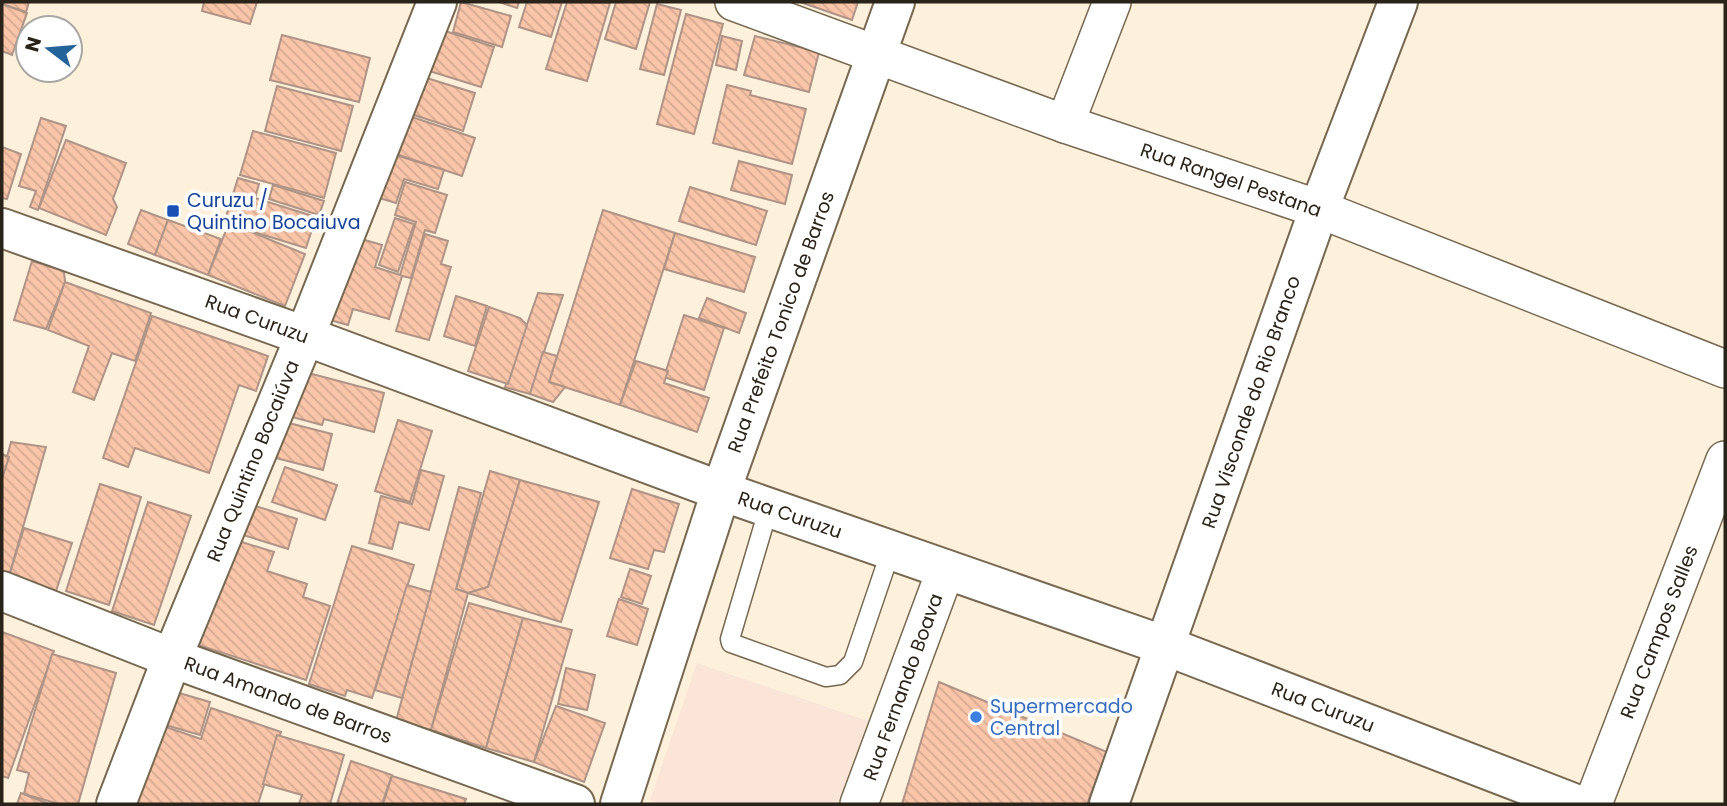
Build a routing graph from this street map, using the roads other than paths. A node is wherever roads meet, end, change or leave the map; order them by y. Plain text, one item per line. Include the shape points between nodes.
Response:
1 (438, 2) edge
2 (734, 2) edge
3 (895, 2) edge
4 (1112, 2) edge
5 (1398, 2) edge
6 (877, 54) junction
7 (1065, 124) junction
8 (1319, 209) junction
9 (2, 228) edge
10 (305, 336) junction
11 (1725, 369) edge
12 (1725, 460) edge
13 (721, 491) junction
14 (769, 507) junction
15 (891, 550) junction
16 (946, 569) junction
17 (2, 591) edge
18 (1166, 646) junction
19 (172, 658) junction
20 (116, 804) edge
21 (575, 804) edge
22 (620, 804) edge
23 (859, 804) edge
24 (1109, 804) edge
25 (1576, 804) edge
26 (1592, 804) edge

1 - 10 street, Rua Quintino Bocaiúva
2 - 6 street, Rua Rangel Pestana
3 - 6 street, Rua Prefeito Tonico de Barros
4 - 7 street
5 - 8 street, Rua Visconde do Rio Branco
6 - 7 street, Rua Rangel Pestana
6 - 13 street, Rua Prefeito Tonico de Barros
7 - 8 street, Rua Rangel Pestana
8 - 11 street, Rua Rangel Pestana
8 - 18 street, Rua Visconde do Rio Branco
9 - 10 street, Rua Curuzu
10 - 13 street, Rua Curuzu
10 - 19 street, Rua Quintino Bocaiúva
12 - 26 street, Rua Campos Salles
13 - 14 street, Rua Curuzu
13 - 22 street, Rua Prefeito Tonico de Barros
14 - 15 street, Rua Curuzu
14 - 15 lane via 730,639 826,677 840,675 853,662
15 - 16 street, Rua Curuzu
16 - 18 street, Rua Curuzu
16 - 23 street, Rua Fernando Boava
17 - 19 street, Rua Amando de Barros
18 - 24 street, Rua Visconde do Rio Branco
18 - 25 street, Rua Curuzu
19 - 20 street, Rua Quintino Bocaiúva
19 - 21 street, Rua Amando de Barros

